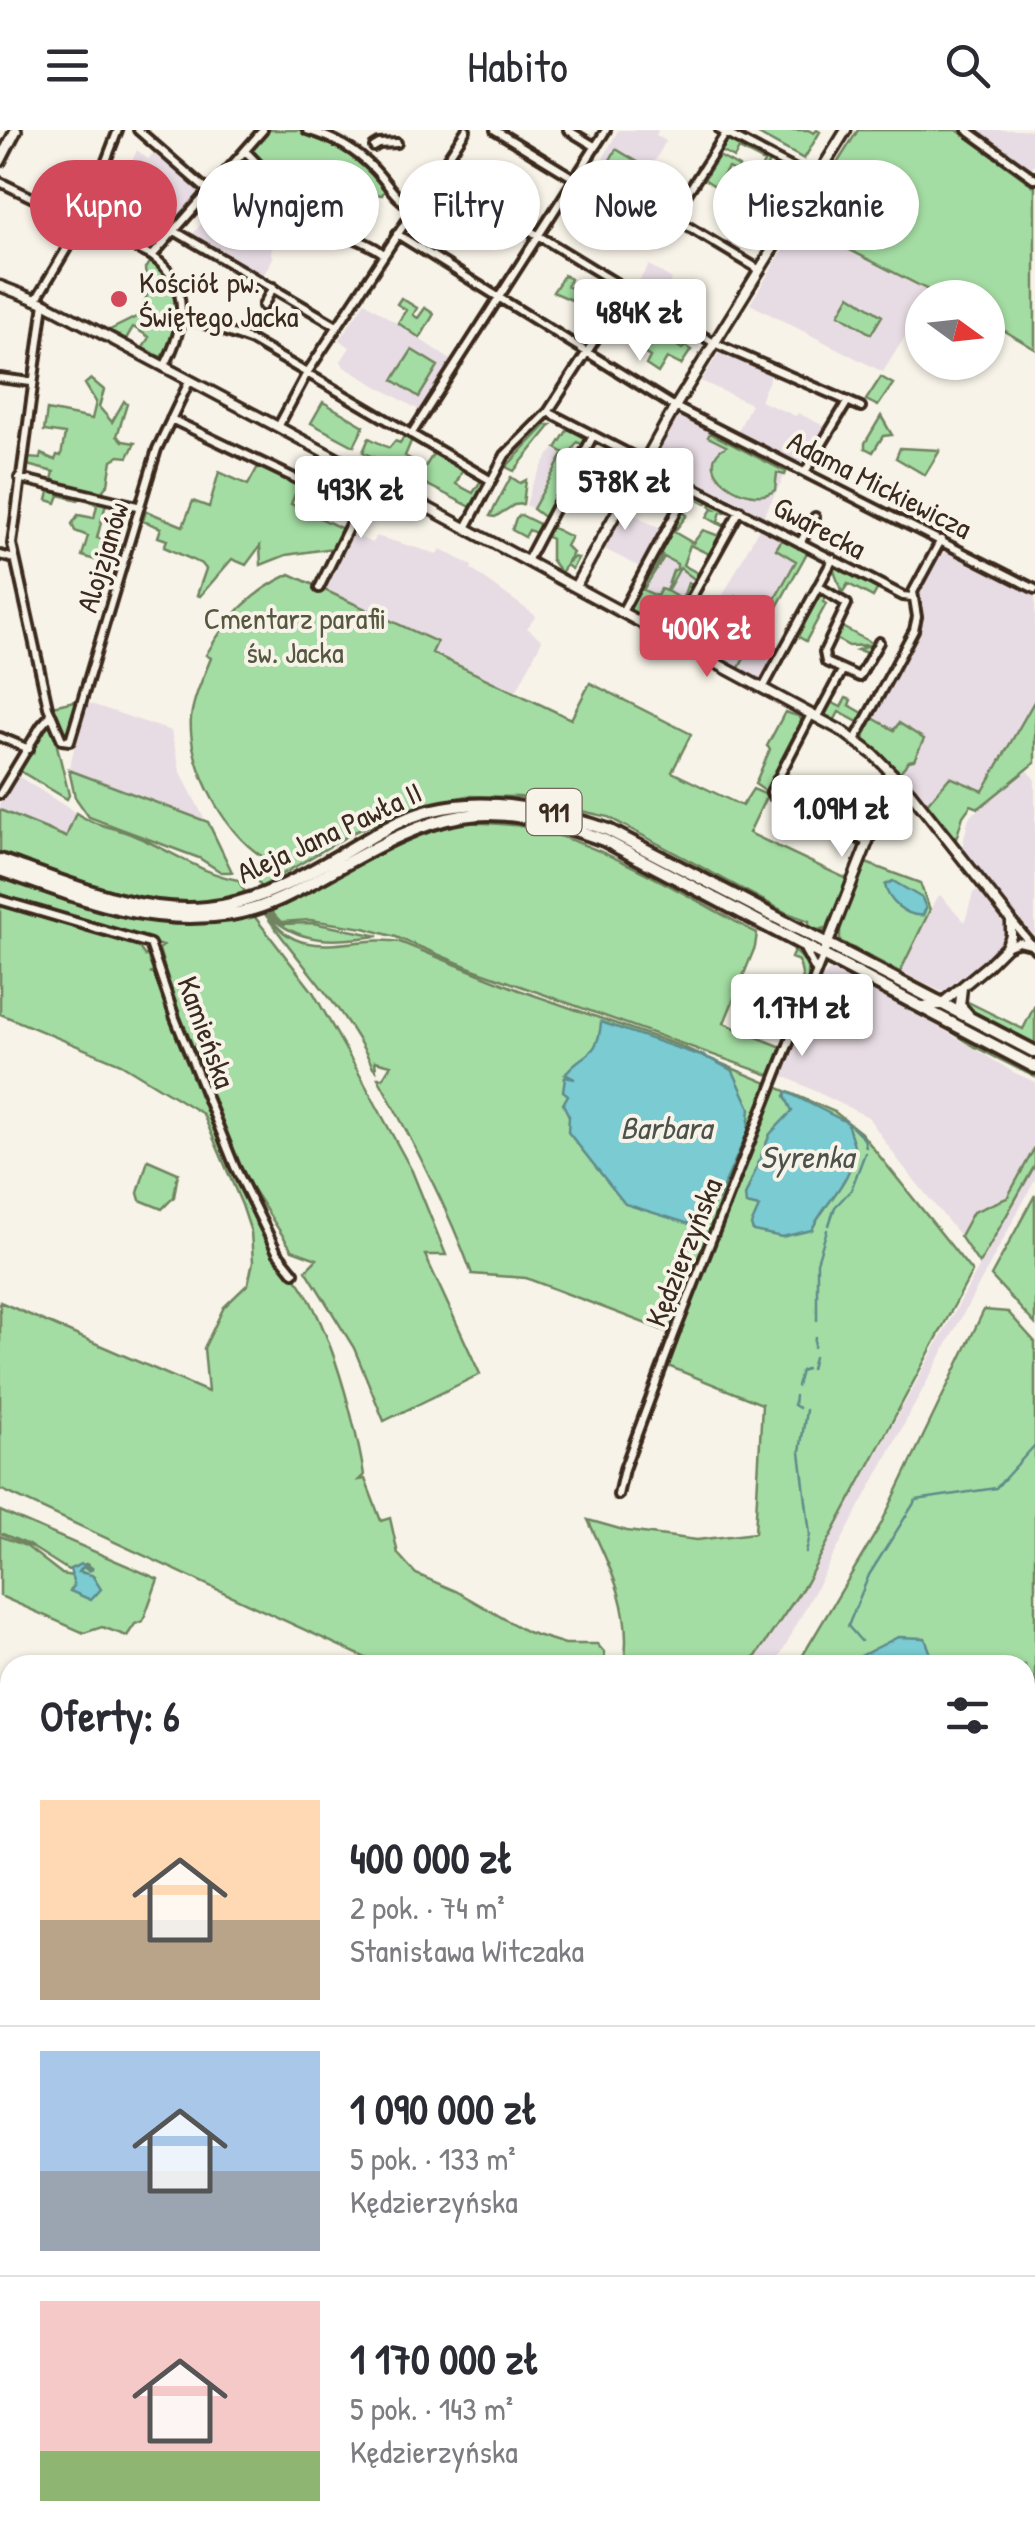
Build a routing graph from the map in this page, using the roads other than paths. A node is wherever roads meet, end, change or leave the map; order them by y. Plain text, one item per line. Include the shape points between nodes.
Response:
1 (16, 130) edge
2 (118, 130) edge
3 (138, 130) edge
4 (264, 130) edge
5 (307, 130) edge
6 (466, 130) edge
7 (495, 130) edge
8 (568, 130) edge
9 (606, 130) edge
10 (968, 130) edge
11 (725, 131) edge
12 (845, 131) edge
13 (155, 136) edge
14 (397, 144) dead end
15 (374, 147) dead end
16 (596, 148) junction
17 (245, 151) junction
18 (106, 160) edge
19 (236, 160) edge
20 (445, 160) edge
21 (589, 160) edge
22 (778, 160) edge
23 (827, 160) edge
24 (0, 162) edge
25 (560, 170) edge
26 (197, 179) edge
27 (1035, 179) edge
28 (0, 182) edge
29 (693, 183) edge
30 (30, 197) edge
31 (399, 200) edge
32 (197, 203) edge
33 (560, 206) edge
34 (177, 225) edge
35 (693, 230) edge
36 (177, 232) edge
37 (398, 234) joint
38 (540, 236) joint
39 (68, 250) edge
40 (139, 250) edge
41 (157, 250) edge
42 (531, 250) edge
43 (772, 250) edge
44 (384, 254) junction
45 (152, 256) junction
46 (760, 270) junction
47 (0, 286) edge
48 (273, 287) junction
49 (628, 289) junction
50 (500, 298) junction
51 (40, 302) junction
52 (262, 306) dead end
53 (182, 316) junction
54 (337, 326) junction
55 (714, 343) junction
56 (586, 352) junction
57 (163, 368) junction
58 (307, 373) junction
59 (0, 378) edge
60 (31, 382) junction
61 (189, 382) junction
62 (848, 401) junction
63 (675, 407) junction
64 (861, 407) dead end
65 (548, 412) junction
66 (170, 419) junction
67 (278, 428) junction
68 (412, 434) junction
69 (594, 436) junction
70 (644, 461) junction
71 (805, 472) junction
72 (19, 478) junction
73 (372, 479) junction
74 (490, 480) junction
75 (692, 485) junction
76 (137, 506) dead end
77 (357, 508) junction
78 (740, 510) junction
79 (814, 517) dead end
80 (466, 528) junction
81 (940, 540) junction
82 (800, 543) junction
83 (0, 555) edge
84 (14, 559) junction
85 (833, 559) junction
86 (527, 562) junction
87 (818, 586) junction
88 (575, 587) junction
89 (319, 588) dead end
90 (1035, 589) edge
91 (912, 597) junction
92 (622, 612) junction
93 (669, 638) junction
94 (879, 642) dead end
95 (842, 671) junction
96 (762, 688) junction
97 (51, 716) junction
98 (814, 716) junction
99 (0, 738) edge
100 (854, 740) junction
101 (29, 749) junction
102 (886, 766) junction
103 (910, 792) junction
104 (0, 794) edge
105 (884, 804) junction
106 (868, 844) junction
107 (0, 860) edge
108 (0, 870) edge
109 (0, 900) edge
110 (235, 908) junction
111 (1011, 920) junction
112 (834, 929) junction
113 (805, 940) junction
114 (1006, 947) junction
115 (1034, 947) edge
116 (826, 950) junction
117 (840, 966) junction
118 (816, 972) junction
119 (962, 988) junction
120 (904, 999) junction
121 (940, 1005) junction
122 (984, 1027) junction
123 (1035, 1052) edge
124 (1033, 1066) edge
125 (294, 1273) dead end
126 (618, 1495) dead end

1 - 24 main road
2 - 18 street
3 - 13 street
4 - 17 street
5 - 31 street via 366,157
6 - 20 street
7 - 25 street
8 - 16 street
9 - 16 street
10 - 27 street
11 - 22 street
11 - 29 street
12 - 23 street
13 - 26 street
14 - 15 street
16 - 21 street
17 - 19 street
17 - 44 street via 306,214
28 - 30 street
32 - 34 street
33 - 38 street
35 - 46 street
36 - 48 street
37 - 44 street
37 - 50 street, Adama Mickiewicza
38 - 49 street
39 - 51 street
40 - 45 street
41 - 45 street
42 - 50 street
43 - 46 street
44 - 54 street
45 - 53 street via 172,276
46 - 55 street
47 - 51 street
48 - 52 street
48 - 54 street
49 - 55 street
49 - 56 street
50 - 56 street, Adama Mickiewicza
50 - 68 street
51 - 57 street
51 - 60 street
53 - 57 street
53 - 58 street via 238,334
54 - 58 street
55 - 62 street
55 - 63 street
56 - 63 street, Adama Mickiewicza
56 - 65 street
57 - 61 street
58 - 67 street
58 - 68 street
59 - 60 street
60 - 72 street
61 - 66 street, Alojzjanów
61 - 67 street
62 - 64 street
62 - 71 street
63 - 70 street
63 - 71 street, Adama Mickiewicza
65 - 69 street, Gwarecka
65 - 74 street via 504,455
66 - 77 street
66 - 97 street, Alojzjanów via 70,741 62,740
67 - 73 street
68 - 74 street
69 - 70 street, Gwarecka
69 - 86 street
70 - 75 street, Gwarecka
70 - 88 street
71 - 81 street, Adama Mickiewicza
72 - 76 street
72 - 84 street
73 - 77 street
73 - 80 street
74 - 80 street
75 - 78 street, Gwarecka
75 - 92 street
77 - 89 street
78 - 82 street, Gwarecka
78 - 93 street
79 - 82 street
80 - 86 street
81 - 90 street, Adama Mickiewicza
81 - 91 street
82 - 85 street, Gwarecka
83 - 84 street
84 - 97 street
85 - 87 street
85 - 91 street, Gwarecka
86 - 88 street
87 - 95 street via 847,604 822,656
87 - 96 street
88 - 92 street
91 - 100 street via 914,630
92 - 93 street
93 - 96 street
94 - 95 street via 859,677
95 - 98 street
96 - 98 street
97 - 101 street
98 - 100 street
98 - 106 street via 772,792
99 - 101 street
100 - 102 street
101 - 104 street
102 - 103 street
102 - 105 street, Kędzierzyńska
103 - 105 street via 895,792
103 - 111 street
105 - 106 street, Kędzierzyńska
106 - 112 street, Kędzierzyńska
107 - 110 main road, Aleja Jana Pawła II / 911 via 131,904
108 - 110 main road, Aleja Jana Pawła II / 911 via 129,913 166,918
109 - 125 street, Kamieńska via 150,944 225,1144 277,1252
110 - 113 main road, Aleja Jana Pawła II / 911 via 273,896 391,825 440,808 502,803 608,830
111 - 114 street
111 - 115 street
112 - 113 street
112 - 116 street, Kędzierzyńska
113 - 116 main road, Aleja Jana Pawła II / 911
113 - 118 street
114 - 115 street
114 - 119 street
116 - 117 main road, Aleja Jana Pawła II / 911
116 - 118 street, Kędzierzyńska
116 - 121 main road, Aleja Jana Pawła II / 911
117 - 118 street
117 - 120 main road, Aleja Jana Pawła II / 911
118 - 126 street, Kędzierzyńska
119 - 121 street
119 - 122 street via 962,1010
120 - 121 street
120 - 124 main road, 911
121 - 122 main road, 911
122 - 123 main road, 911

